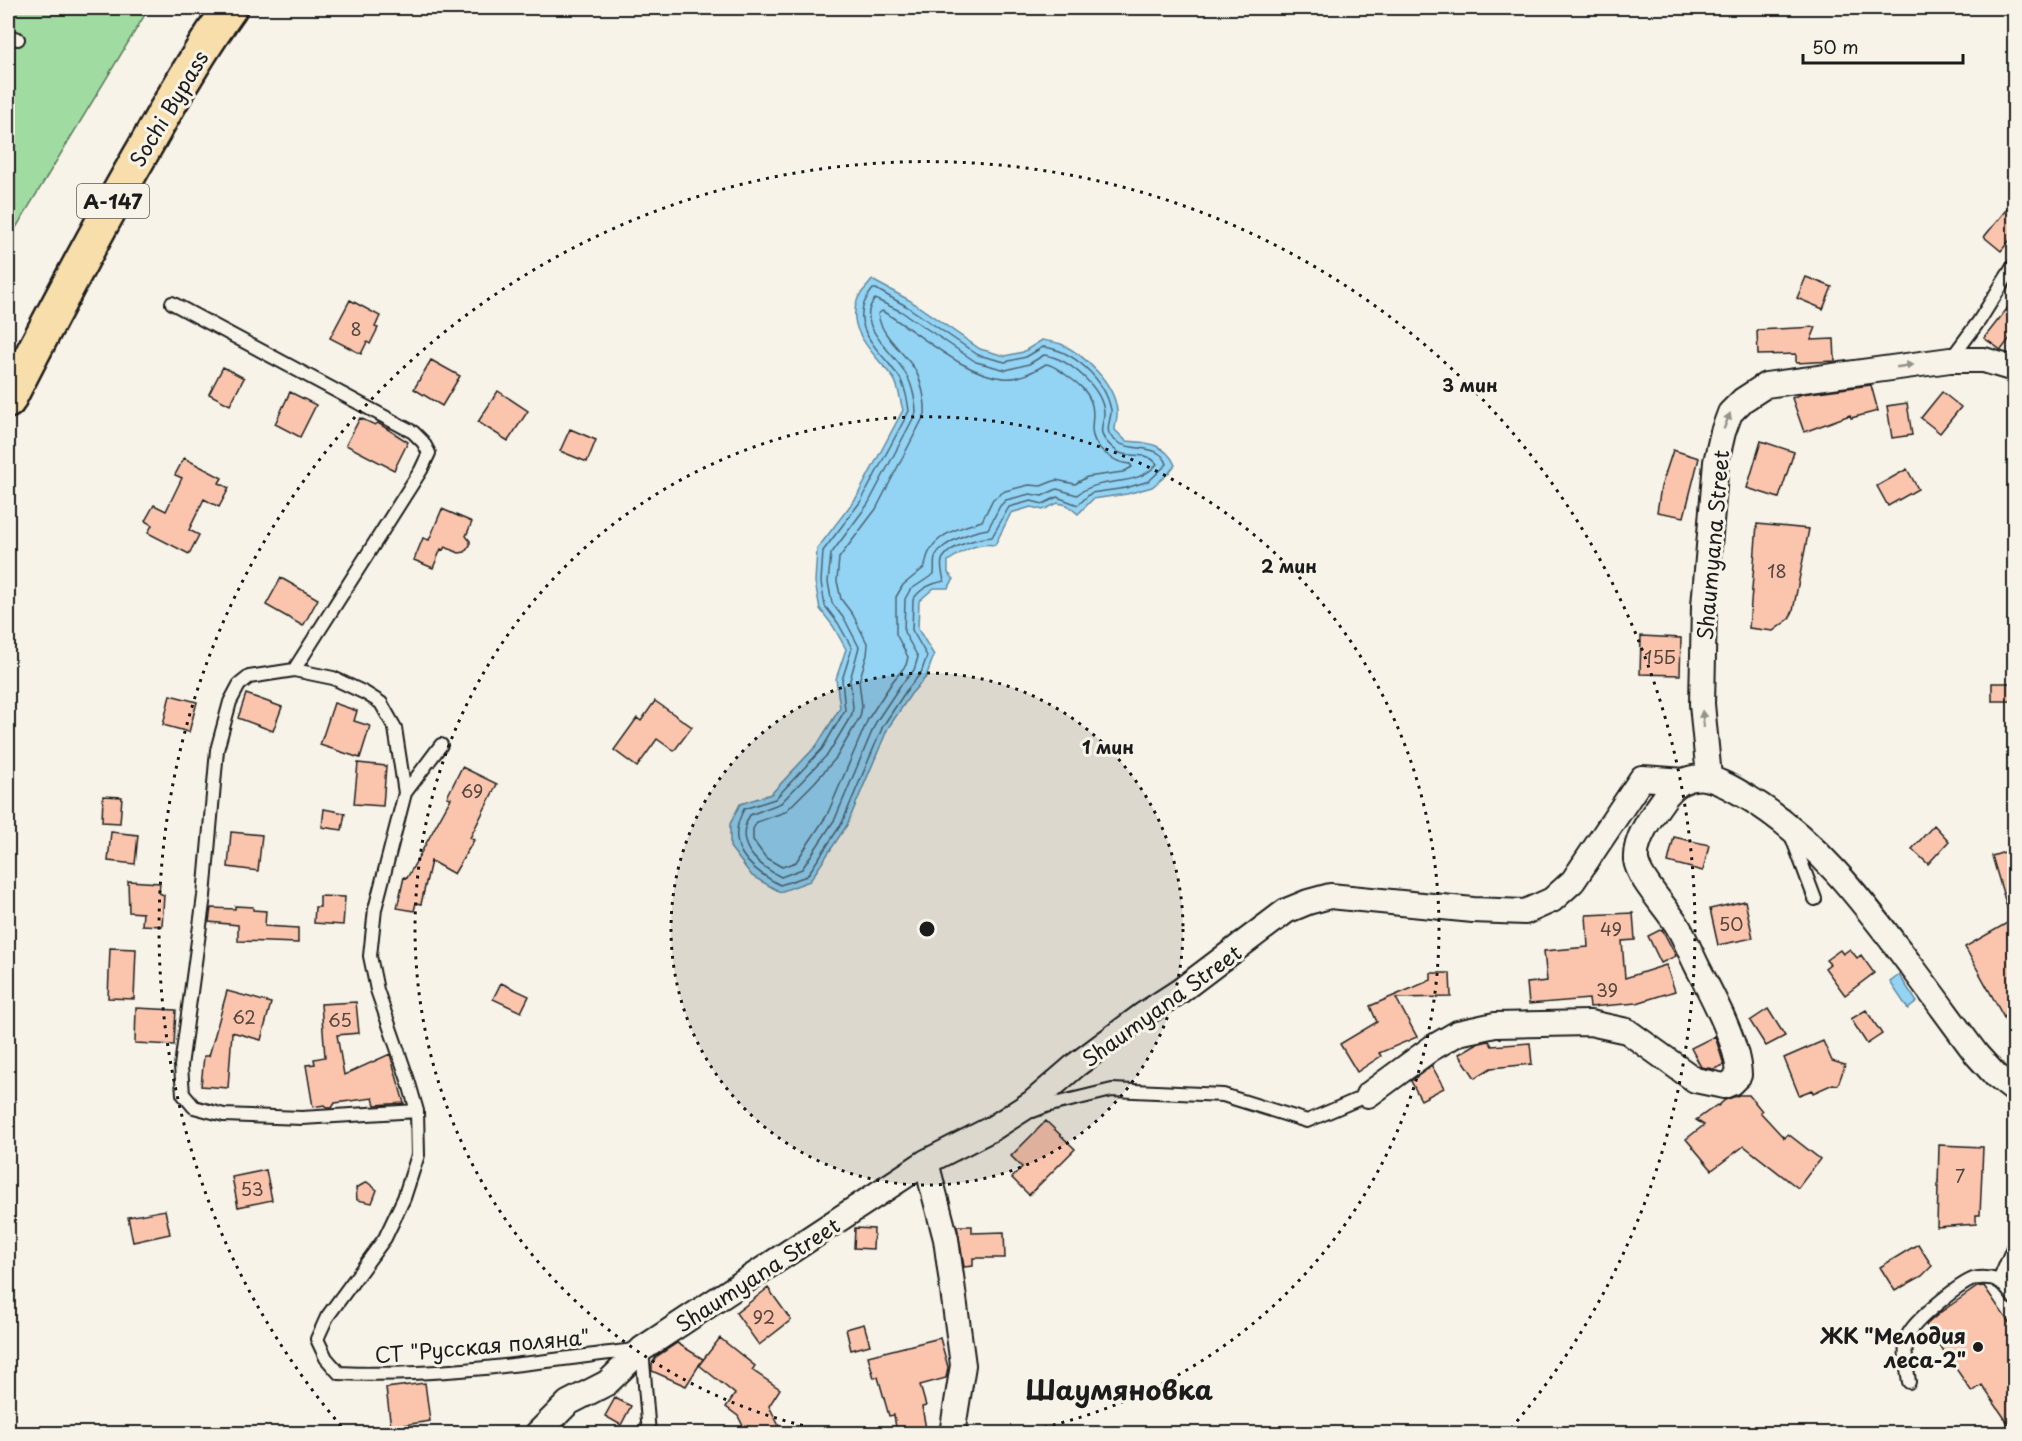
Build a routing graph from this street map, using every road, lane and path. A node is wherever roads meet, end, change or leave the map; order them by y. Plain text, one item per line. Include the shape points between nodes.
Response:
1 (230, 8) edge
2 (2014, 265) edge
3 (172, 303) dead end
4 (1950, 360) junction
5 (2014, 369) edge
6 (8, 401) edge
7 (294, 670) junction
8 (441, 745) dead end
9 (1709, 777) junction
10 (1685, 781) junction
11 (405, 794) junction
12 (1786, 823) junction
13 (1815, 899) dead end
14 (2014, 1090) edge
15 (1368, 1095) joint
16 (417, 1111) junction
17 (993, 1128) junction
18 (926, 1162) junction
19 (2014, 1245) edge
20 (1999, 1281) junction
21 (2014, 1298) edge
22 (642, 1349) junction
23 (1909, 1382) dead end
24 (537, 1434) edge
25 (649, 1434) edge
26 (952, 1434) edge

1 - 6 highway, Sochi Bypass / А-147 via 117,195
2 - 4 lane
3 - 7 lane via 413,432 429,453
4 - 5 street, Shaumyana Street via 1984,360
9 -> 4 street, Shaumyana Street via 1702,704 1704,606 1716,462 1730,413 1766,385
7 - 11 lane via 333,678 381,703 395,728
7 - 16 lane via 249,677 239,685 230,702 217,750 204,896 181,1066 183,1094 194,1107 224,1115 302,1118
8 - 11 lane
9 - 10 street, Shaumyana Street
9 - 12 street
10 - 15 street via 1673,789 1646,826 1635,850 1636,864 1677,926 1714,1000 1738,1060 1739,1075 1731,1083 1724,1086 1695,1080 1627,1031 1590,1023 1495,1025 1458,1033
10 - 17 street, Shaumyana Street via 1642,778 1573,881 1552,900 1526,912 1330,896 1286,911 1076,1065 1032,1103
11 - 16 lane, СТ "Русская поляна" via 375,909 370,956 377,990
12 - 13 lane
12 - 14 street via 1815,849 1869,910 1977,1055
15 - 17 lane via 1307,1121 1223,1095 1112,1090 1046,1106
16 - 22 lane, СТ "Русская поляна" via 418,1155 404,1198 385,1238 327,1317 317,1339 339,1373 424,1373
17 - 18 street, Shaumyana Street
18 - 22 street, Shaumyana Street
18 - 26 street via 946,1239 963,1365
19 - 20 lane
20 - 21 lane
20 - 23 lane via 1972,1280 1914,1324 1906,1346
22 - 24 street, Shaumyana Street via 607,1383 568,1403
22 - 25 lane

